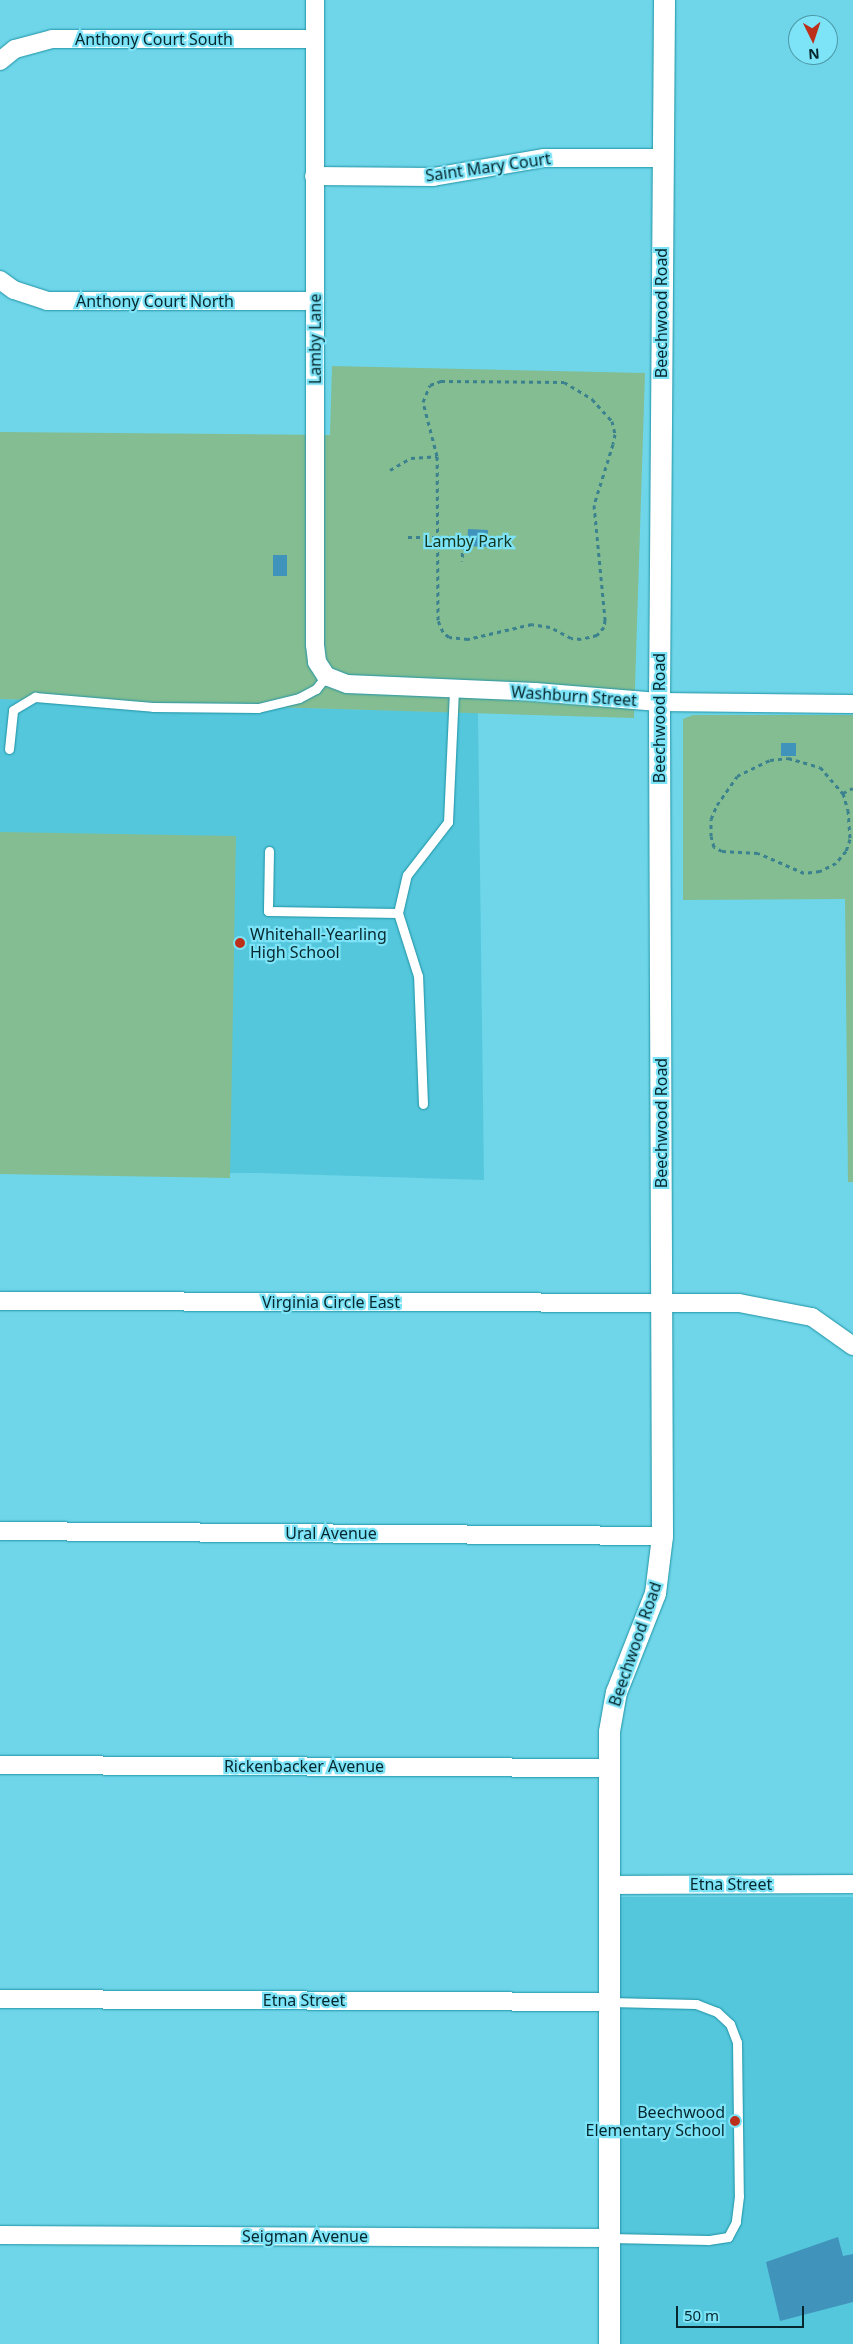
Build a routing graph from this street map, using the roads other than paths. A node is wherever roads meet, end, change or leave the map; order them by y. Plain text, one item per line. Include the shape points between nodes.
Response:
1 (315, 0) edge
2 (664, 0) edge
3 (314, 39) junction
4 (0, 61) edge
5 (662, 158) junction
6 (314, 176) junction
7 (0, 280) edge
8 (315, 301) junction
9 (326, 676) junction
10 (454, 689) junction
11 (659, 702) junction
12 (853, 704) edge
13 (9, 748) dead end
14 (268, 850) dead end
15 (398, 913) junction
16 (423, 1104) dead end
17 (0, 1301) edge
18 (662, 1302) junction
19 (853, 1346) edge
20 (0, 1531) edge
21 (662, 1536) junction
22 (0, 1764) edge
23 (607, 1768) junction
24 (853, 1884) edge
25 (608, 1885) junction
26 (0, 1999) edge
27 (609, 2002) junction
28 (0, 2235) edge
29 (610, 2238) junction
30 (610, 2344) edge

1 - 3 street, Lamby Lane
2 - 5 street, Beechwood Road
3 - 4 street, Anthony Court South via 52,39 15,49
3 - 6 street, Lamby Lane
5 - 6 street, Saint Mary Court via 544,158 433,177
5 - 11 street, Beechwood Road
6 - 8 street, Lamby Lane
7 - 8 street, Anthony Court North via 14,290 47,301
8 - 9 street, Lamby Lane via 315,645 317,662
9 - 10 street, Washburn Street via 347,684
9 - 13 lane via 316,689 299,698 258,708 153,707 35,698 13,710
10 - 11 street, Washburn Street
10 - 15 lane via 448,822 407,875
11 - 12 street, Washburn Street
11 - 18 street, Beechwood Road
14 - 15 lane via 268,911
15 - 16 lane via 418,976
17 - 18 street, Virginia Circle East
18 - 19 street, Virginia Circle East via 739,1303 787,1310 812,1317
18 - 21 street, Beechwood Road
20 - 21 street, Ural Avenue
21 - 23 street, Beechwood Road via 655,1593 616,1692
22 - 23 street, Rickenbacker Avenue
23 - 25 street, Beechwood Road
24 - 25 street, Etna Street
25 - 27 street, Beechwood Road
26 - 27 street, Etna Street
27 - 29 street, Beechwood Road
27 - 29 lane via 696,2004 717,2012 730,2024 737,2042 739,2196 736,2222 728,2237 708,2240
28 - 29 street, Seigman Avenue
29 - 30 street, Beechwood Road

